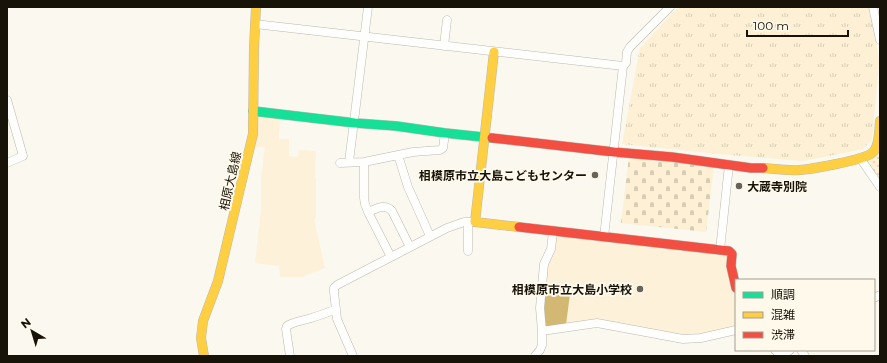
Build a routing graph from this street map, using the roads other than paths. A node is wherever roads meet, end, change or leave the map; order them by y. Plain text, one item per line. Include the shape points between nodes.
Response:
1 (256, 7) edge
2 (368, 7) edge
3 (670, 7) edge
4 (873, 7) edge
5 (447, 20) dead end
6 (255, 24) junction
7 (364, 37) junction
8 (880, 40) edge
9 (444, 46) junction
10 (494, 52) junction
11 (623, 66) junction
12 (7, 100) edge
13 (253, 111) junction
14 (880, 121) edge
15 (355, 123) junction
16 (444, 133) junction
17 (485, 137) junction
18 (614, 152) junction
19 (398, 155) junction
20 (860, 158) junction
21 (349, 162) junction
22 (364, 162) junction
23 (7, 163) edge
24 (340, 163) dead end
25 (729, 165) junction
26 (880, 187) edge
27 (368, 212) junction
28 (471, 222) junction
29 (553, 232) junction
30 (430, 236) junction
31 (604, 238) junction
32 (410, 247) junction
33 (720, 250) junction
34 (468, 251) dead end
35 (390, 257) junction
36 (735, 282) edge
37 (336, 309) junction
38 (735, 330) edge
39 (542, 331) junction
40 (204, 356) edge
41 (290, 356) edge
42 (353, 356) edge
43 (535, 356) edge

1 - 6 street, 相原大島線
2 - 7 street
3 - 11 street via 630,47
4 - 8 street
5 - 9 street
6 - 7 street
6 - 13 street, 相原大島線
7 - 9 street
7 - 15 street
9 - 10 street
10 - 11 street
10 - 17 street
11 - 18 street
12 - 23 street via 23,156
13 - 15 street
13 - 40 street, 相原大島線 via 253,134 225,254 203,321 201,338
14 - 20 street via 875,148 872,153
15 - 16 street
15 - 21 street
16 - 17 street
16 - 19 street via 443,148 440,150
17 - 18 street
17 - 28 street
18 - 25 street
18 - 31 street
19 - 22 street
19 - 30 street via 408,187
20 - 25 street via 800,170
20 - 26 street
21 - 22 street
21 - 24 street
22 - 27 street via 364,198
25 - 33 street
27 - 32 street via 386,206 390,208
27 - 35 street
28 - 29 street
28 - 30 street via 464,222
28 - 34 street
29 - 31 street
29 - 39 street via 543,272 540,308
30 - 32 street
31 - 33 street
32 - 35 street
33 - 36 street via 732,254
35 - 37 street via 340,282 334,288
37 - 41 street via 287,326
37 - 42 street via 337,319
38 - 39 street via 683,340 596,323
39 - 43 street via 542,345

